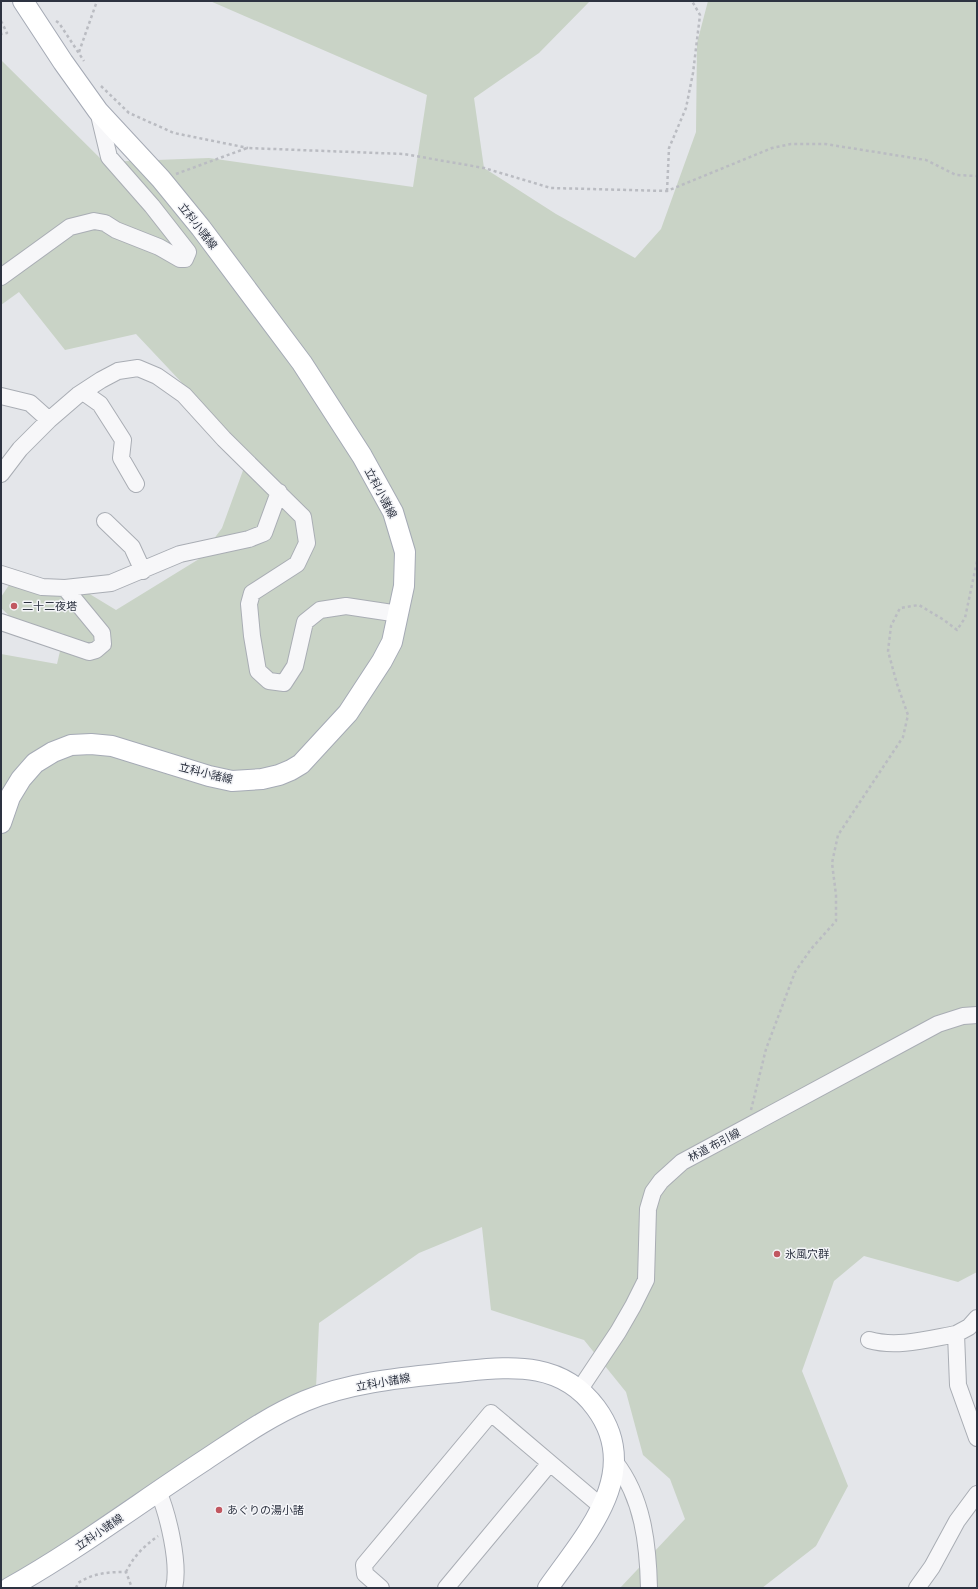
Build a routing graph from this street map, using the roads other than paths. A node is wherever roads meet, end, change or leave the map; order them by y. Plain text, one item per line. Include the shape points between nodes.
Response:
1 (30, 3) edge
2 (98, 111) junction
3 (1, 277) edge
4 (83, 392) junction
5 (1, 396) edge
6 (50, 420) junction
7 (1, 474) edge
8 (136, 484) dead end
9 (279, 492) junction
10 (105, 521) dead end
11 (143, 571) junction
12 (1, 574) edge
13 (65, 588) junction
14 (399, 614) junction
15 (1, 622) edge
16 (1, 823) edge
17 (977, 1015) edge
18 (977, 1318) edge
19 (956, 1334) junction
20 (869, 1340) dead end
21 (580, 1389) junction
22 (977, 1438) edge
23 (615, 1462) junction
24 (550, 1463) junction
25 (158, 1491) junction
26 (977, 1494) edge
27 (602, 1507) junction
28 (9, 1588) edge
29 (174, 1588) edge
30 (381, 1588) edge
31 (446, 1588) edge
32 (548, 1588) edge
33 (650, 1588) edge
34 (917, 1588) edge

1 - 2 main road, 立科小諸線 via 63,62
2 - 3 street via 109,157 188,252 185,258 180,259 105,223 94,221 70,227
2 - 14 main road, 立科小諸線 via 161,179 201,228 302,363 362,456 393,512 405,552 404,586
4 - 6 street
4 - 8 street via 100,404 122,440 121,458
4 - 9 street via 118,371 138,368 157,376 184,395 224,439
5 - 6 street via 30,403
6 - 7 street via 20,449
9 - 11 street via 264,533 249,539 180,554
9 - 14 street via 303,517 307,543 297,564 252,593 249,604 258,671 269,681 284,683 296,666 305,622 320,610 346,606
10 - 11 street via 132,547
11 - 13 street via 111,583
12 - 13 street via 42,587
13 - 15 street via 102,633 103,644 96,650 89,652
14 - 16 main road, 立科小諸線 via 392,642 348,713 306,759 292,770 262,779 232,781 112,746 72,745 53,752 35,763 10,797
17 - 21 street, 林道 布引線 via 963,1016 938,1024 682,1162 661,1181 653,1192 648,1209 646,1280 618,1332
18 - 19 street via 969,1327
19 - 20 street via 905,1343 878,1343
19 - 22 street via 958,1385
21 - 23 main road, 立科小諸線 via 597,1409 609,1431
21 - 25 main road, 立科小諸線 via 560,1377 521,1368 393,1379 342,1390 306,1401 260,1424
23 - 27 main road, 立科小諸線 via 613,1477
23 - 33 street via 622,1470 641,1513
24 - 27 street
24 - 30 street via 491,1413 364,1564 365,1574
24 - 31 street
25 - 28 main road, 立科小諸線 via 92,1538
25 - 29 street via 164,1505 174,1556
26 - 34 street via 957,1521 932,1567
27 - 32 main road, 立科小諸線

